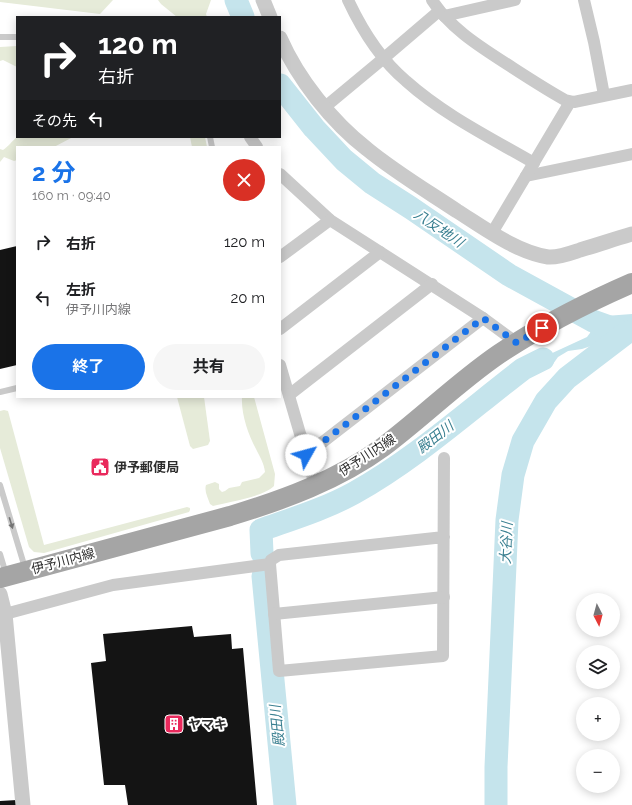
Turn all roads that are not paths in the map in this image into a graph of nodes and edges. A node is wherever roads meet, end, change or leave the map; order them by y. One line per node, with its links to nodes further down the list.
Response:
1 (263, 0): 7 (street)
2 (348, 0): 11 (street)
3 (432, 0): 6 (street)
4 (515, 0): 6 (street)
5 (584, 0): 13 (street)
6 (441, 13): 11 (street); 14 (street)
7 (270, 16)
8 (0, 37): 9 (lane)
9 (16, 37)
10 (281, 40): 15 (street)
11 (384, 58): 15 (street); 17 (street)
12 (632, 90): 13 (street)
13 (604, 95): 14 (street)
14 (570, 102): 17 (street)
15 (325, 107): 21 (street)
16 (632, 154): 18 (street)
17 (534, 163): 18 (street)
18 (526, 176): 21 (street)
19 (282, 180): 20 (street)
20 (330, 220): 23 (street); 24 (street)
21 (492, 233): 22 (street)
22 (632, 234)
23 (380, 252): 26 (street); 28 (street)
24 (281, 256)
25 (632, 283): 29 (main road, 伊予川内線)
26 (432, 284): 27 (street); 33 (street)
27 (483, 318): 29 (street); 34 (street)
28 (281, 328)
29 (517, 343): 37 (main road, 伊予川内線)
30 (281, 369): 33 (street)
31 (16, 388): 32 (lane)
32 (0, 392)
33 (288, 395): 34 (street)
34 (306, 455): 37 (street)
35 (444, 458): 38 (street)
36 (0, 485): 41 (lane, one-way to 41)
37 (315, 485): 41 (main road, 伊予川内線)
38 (444, 537): 40 (street); 43 (street)
39 (0, 554): 42 (lane)
40 (270, 564): 44 (street); 45 (street)
41 (26, 570): 42 (main road, 伊予川内線)
42 (2, 582): 44 (street)
43 (444, 597): 45 (street); 45 (street)
44 (5, 614): 46 (street)
45 (274, 614)
46 (23, 805)

